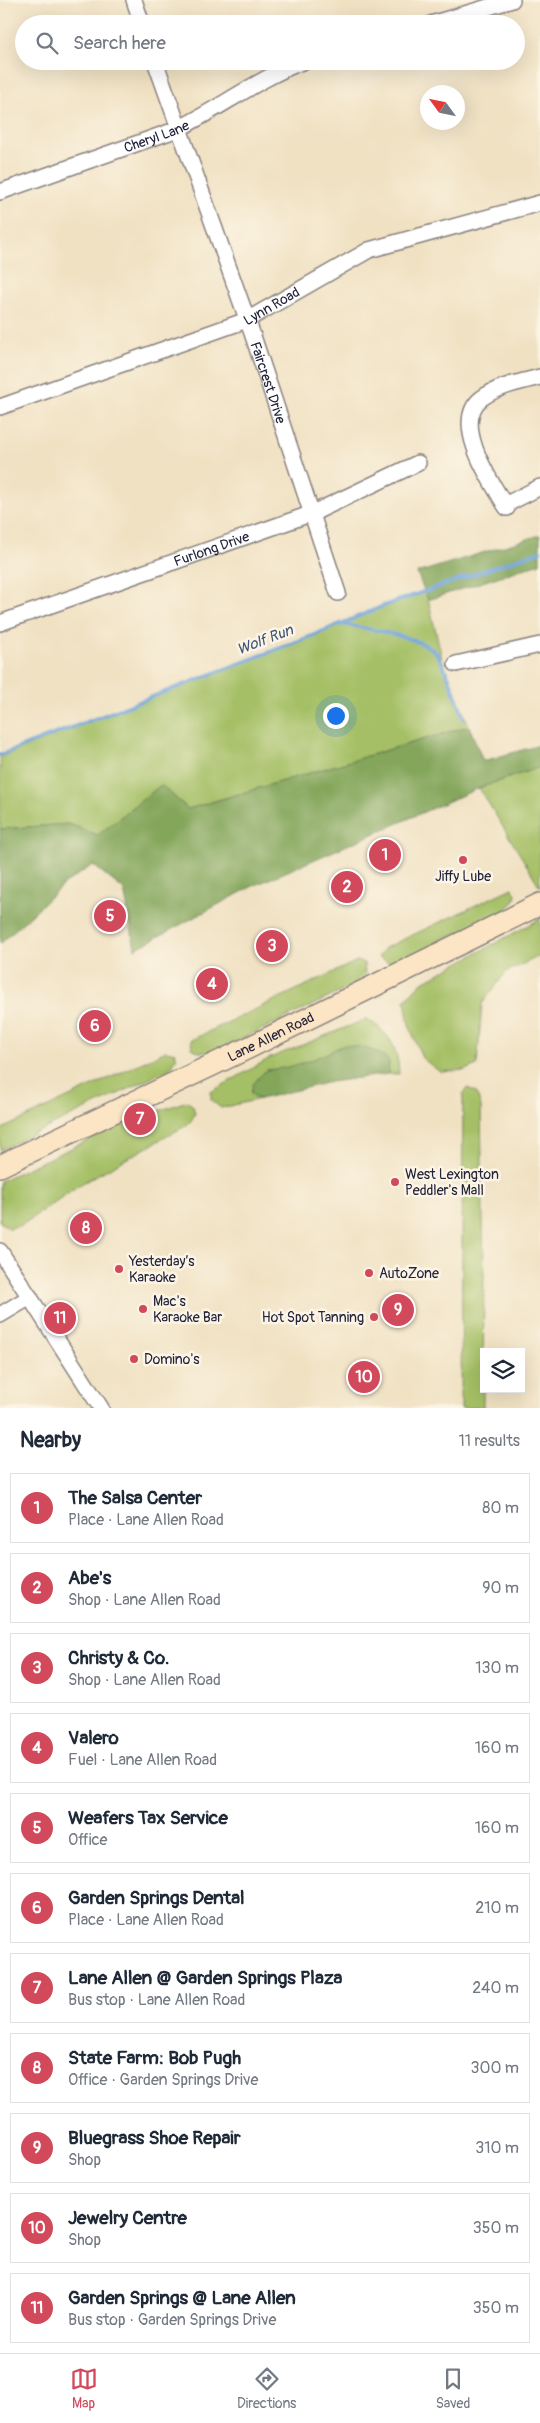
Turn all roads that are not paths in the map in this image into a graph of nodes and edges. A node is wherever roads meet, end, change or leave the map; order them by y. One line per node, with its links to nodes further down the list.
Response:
1 (134, 0): 3 (street)
2 (512, 0): 4 (street)
3 (139, 15)
4 (461, 15)
5 (158, 70): 7 (street, Faircrest Drive)
6 (283, 70): 7 (street, Cheryl Lane)
7 (178, 129): 8 (street, Cheryl Lane); 10 (street, Faircrest Drive)
8 (0, 192)
9 (540, 204): 10 (street, Lynn Road)
10 (247, 320): 12 (street, Lynn Road); 15 (street, Faircrest Drive)
11 (540, 377): 14 (street)
12 (0, 407)
13 (418, 462): 15 (street, Furlong Drive)
14 (540, 487)
15 (313, 512): 16 (street, Faircrest Drive); 17 (street, Furlong Drive)
16 (338, 593)
17 (0, 623)
18 (540, 645): 19 (street)
19 (456, 664)
20 (540, 904): 21 (main road, Lane Allen Road)
21 (0, 1166)
22 (0, 1251): 23 (street)
23 (30, 1297): 24 (street); 25 (street)
24 (0, 1315)
25 (101, 1408)

